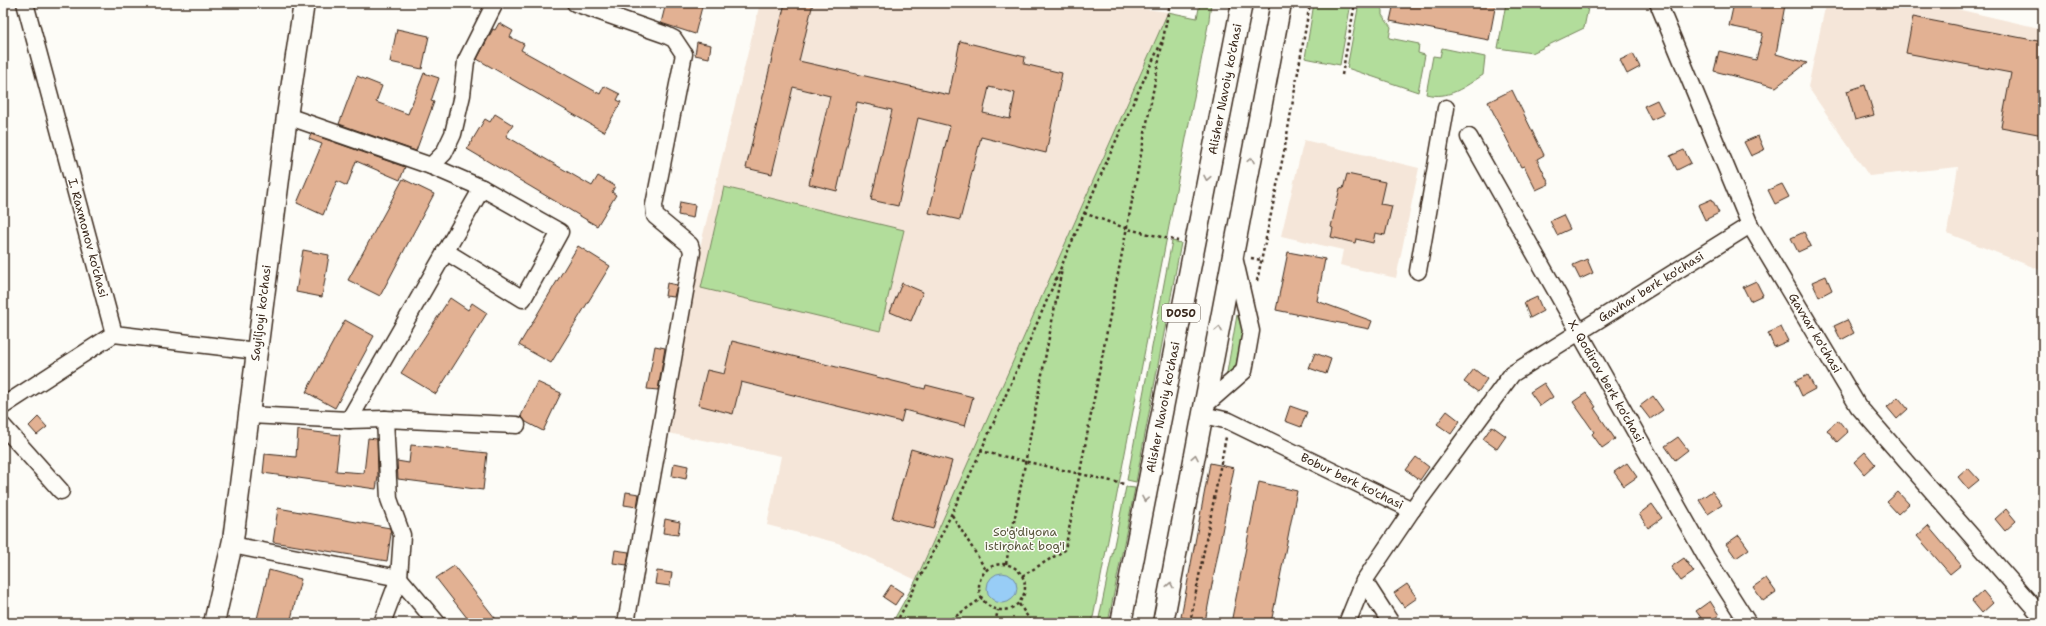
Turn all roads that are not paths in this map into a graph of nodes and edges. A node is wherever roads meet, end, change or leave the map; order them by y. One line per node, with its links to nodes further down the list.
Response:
1 (25, 3): 18 (street, I. Raxmonov ko'chasi)
2 (304, 3): 9 (main road, Sayiljoyi ko'chasi)
3 (495, 3): 11 (street)
4 (575, 3): 36 (street)
5 (1242, 3): 37 (main road, Alisher Navoiy ko'chasi / D050, one-way to 37)
6 (1281, 3): 15 (main road, one-way to 6)
7 (1658, 3): 13 (street, Gavxar ko'chasi)
8 (1446, 108): 16 (street)
9 (287, 116): 11 (street); 19 (main road, Sayiljoyi ko'chasi)
10 (1469, 137): 17 (street, X. Qodirov berk ko'chasi)
11 (430, 166): 12 (street)
12 (482, 188): 14 (street); 14 (street)
13 (1750, 225): 17 (street, Gavhar berk ko'chasi); 32 (street, Gavxar ko'chasi)
14 (445, 251): 24 (street)
15 (1233, 254): 21 (main road, one-way to 15); 21 (street)
16 (1418, 271)
17 (1578, 333): 28 (street, Gavhar berk ko'chasi); 41 (street, X. Qodirov berk ko'chasi)
18 (114, 334): 19 (street); 20 (street)
19 (256, 352): 22 (main road, Sayiljoyi ko'chasi)
20 (3, 406)
21 (1204, 410): 28 (street, Bobur berk ko'chasi); 38 (main road, one-way to 21)
22 (248, 415): 24 (street); 29 (main road, Sayiljoyi ko'chasi)
23 (385, 419): 24 (street); 26 (street); 30 (street)
24 (348, 420)
25 (3, 426): 27 (street)
26 (517, 426)
27 (61, 491)
28 (1412, 510): 31 (street, Bobur berk ko'chasi)
29 (232, 545): 30 (street); 33 (main road, Sayiljoyi ko'chasi)
30 (399, 578): 34 (street); 35 (street)
31 (1364, 581): 39 (street, Bobur berk ko'chasi); 40 (street)
32 (2043, 618)
33 (214, 623)
34 (382, 623)
35 (437, 623)
36 (626, 623)
37 (1121, 623)
38 (1163, 623)
39 (1347, 623)
40 (1390, 623)
41 (1748, 623)

